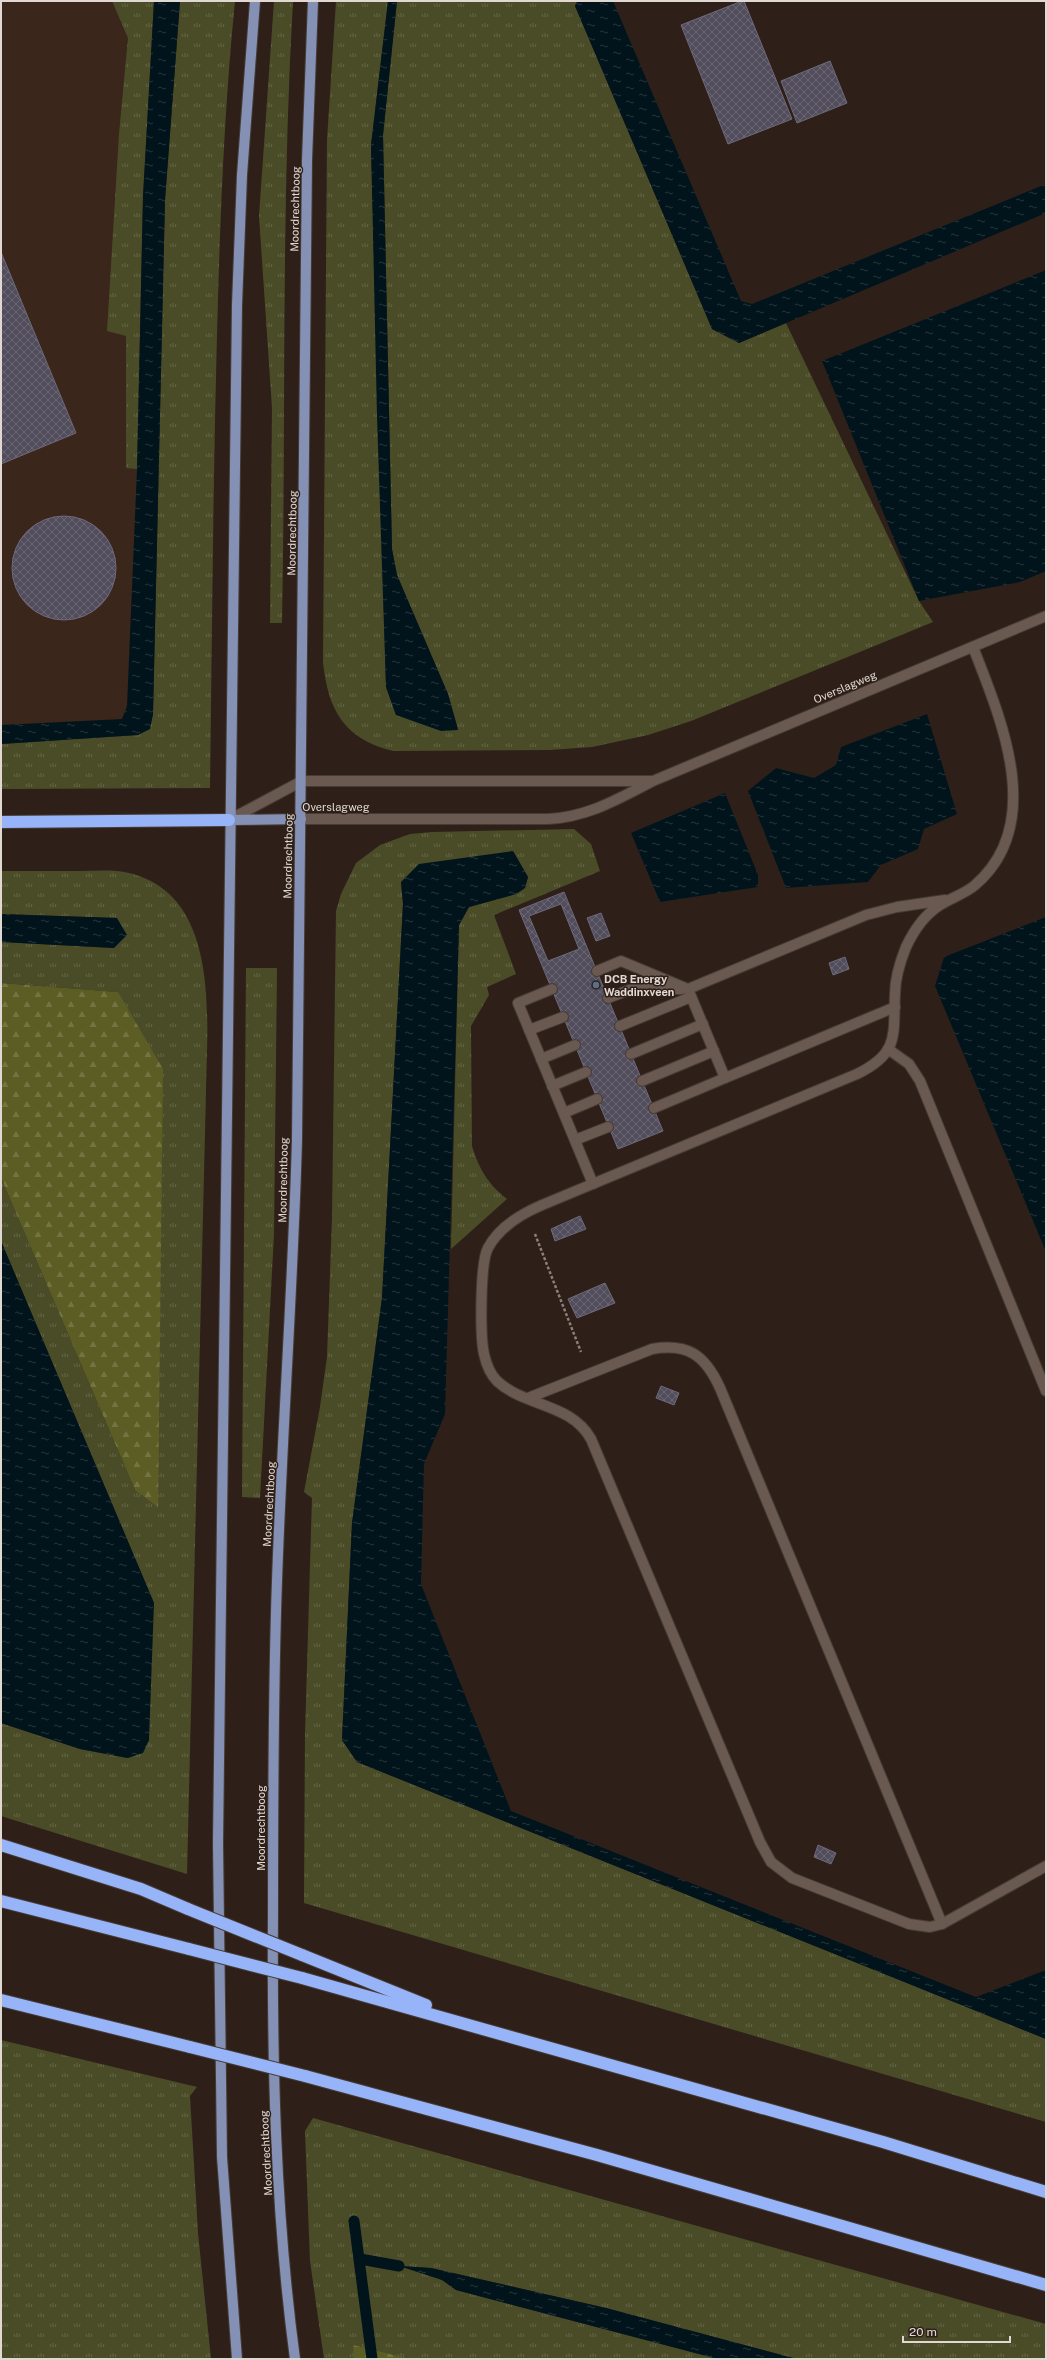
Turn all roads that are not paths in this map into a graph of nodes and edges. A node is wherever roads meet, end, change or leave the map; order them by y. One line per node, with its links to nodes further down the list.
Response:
1 (255, 1): 8 (main road)
2 (313, 1): 5 (main road, Moordrechtboog)
3 (1046, 616): 4 (street, Overslagweg)
4 (972, 647): 6 (street, Overslagweg); 10 (street)
5 (302, 781): 6 (street, Overslagweg); 7 (main road, Moordrechtboog); 8 (street, Overslagweg)
6 (653, 781): 7 (street, Overslagweg)
7 (301, 818): 8 (main road, Overslagweg); 46 (main road, Moordrechtboog)
8 (229, 820): 9 (highway); 45 (main road)
9 (1, 822)
10 (950, 899): 13 (street); 15 (street)
11 (597, 971): 13 (street)
12 (552, 990): 19 (street)
13 (690, 993): 14 (street); 17 (street); 18 (street)
14 (608, 998)
15 (895, 1008): 21 (street); 26 (street)
16 (563, 1017): 19 (street)
17 (703, 1024): 22 (street); 23 (street)
18 (620, 1026)
19 (530, 1030): 24 (street)
20 (575, 1045): 24 (street)
21 (888, 1048): 34 (street); 35 (street)
22 (714, 1051): 26 (street); 27 (street)
23 (631, 1054)
24 (541, 1058): 28 (street)
25 (586, 1072): 28 (street)
26 (725, 1078): 30 (street)
27 (642, 1081)
28 (552, 1086): 31 (street)
29 (597, 1099): 31 (street)
30 (654, 1108)
31 (564, 1113): 33 (street)
32 (608, 1126): 33 (street)
33 (575, 1140): 34 (street)
34 (593, 1184): 36 (street)
35 (1046, 1391)
36 (528, 1398): 40 (street); 40 (street)
37 (1, 1845): 42 (highway, bridge)
38 (1046, 1866): 40 (street)
39 (1, 1902): 42 (highway, bridge)
40 (942, 1924)
41 (1, 2000): 44 (highway, bridge)
42 (477, 2026): 43 (highway)
43 (1046, 2192)
44 (1046, 2284)
45 (237, 2359)
46 (295, 2359)

